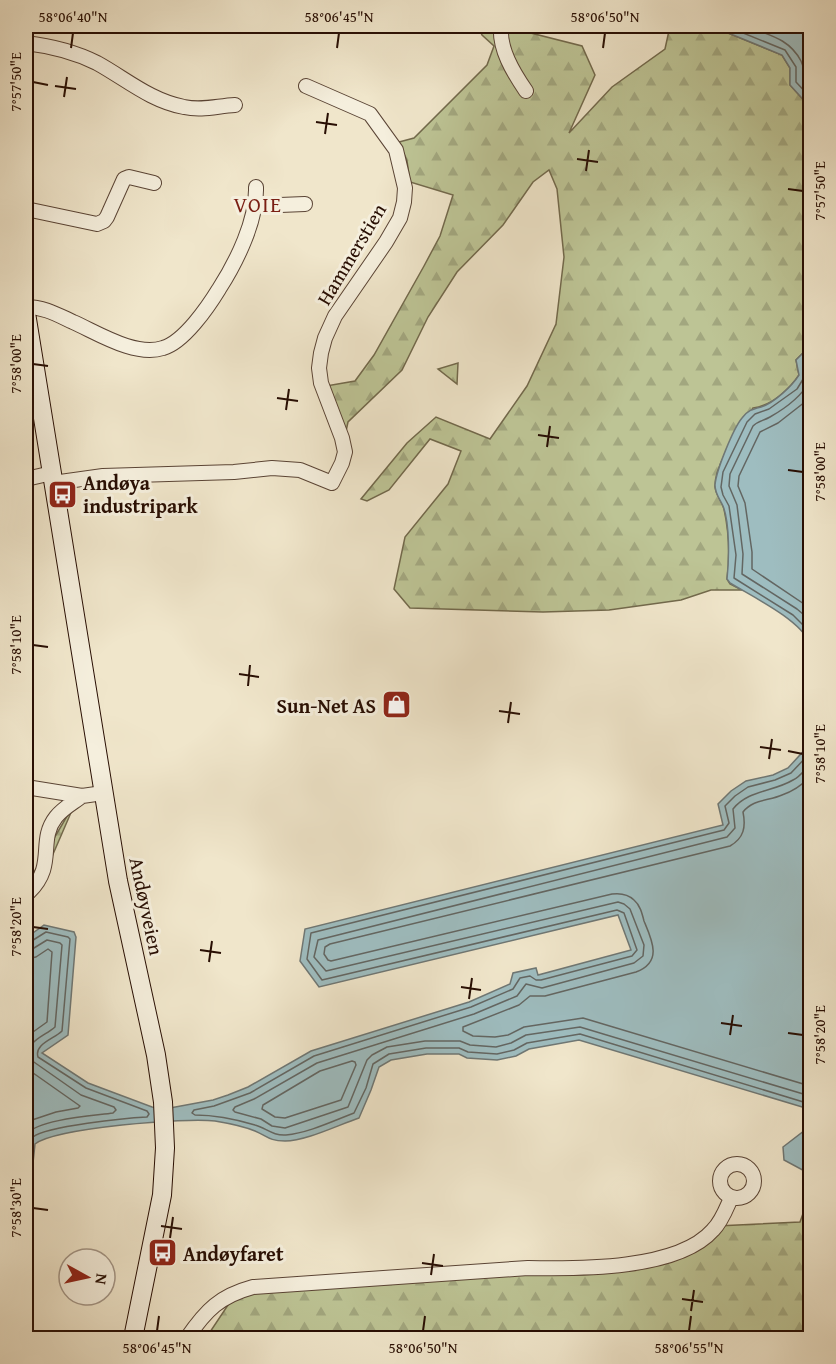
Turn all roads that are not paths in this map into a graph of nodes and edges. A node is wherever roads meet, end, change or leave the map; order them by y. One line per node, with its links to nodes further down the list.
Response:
1 (501, 26): 4 (street)
2 (26, 44): 5 (street)
3 (306, 86): 13 (street, Hammerstien)
4 (526, 91)
5 (235, 105)
6 (154, 183): 10 (street)
7 (256, 187): 9 (street)
8 (305, 204): 9 (street)
9 (255, 206): 11 (street)
10 (26, 209)
11 (26, 307)
12 (26, 313): 13 (street, Andøyveien)
13 (52, 478): 14 (street); 16 (street, Andøyveien)
14 (26, 479)
15 (26, 787): 17 (street)
16 (103, 793): 17 (street); 20 (street, Andøyveien)
17 (82, 796): 18 (street)
18 (26, 892)
19 (731, 1198): 21 (street)
20 (133, 1338)
21 (187, 1338)

